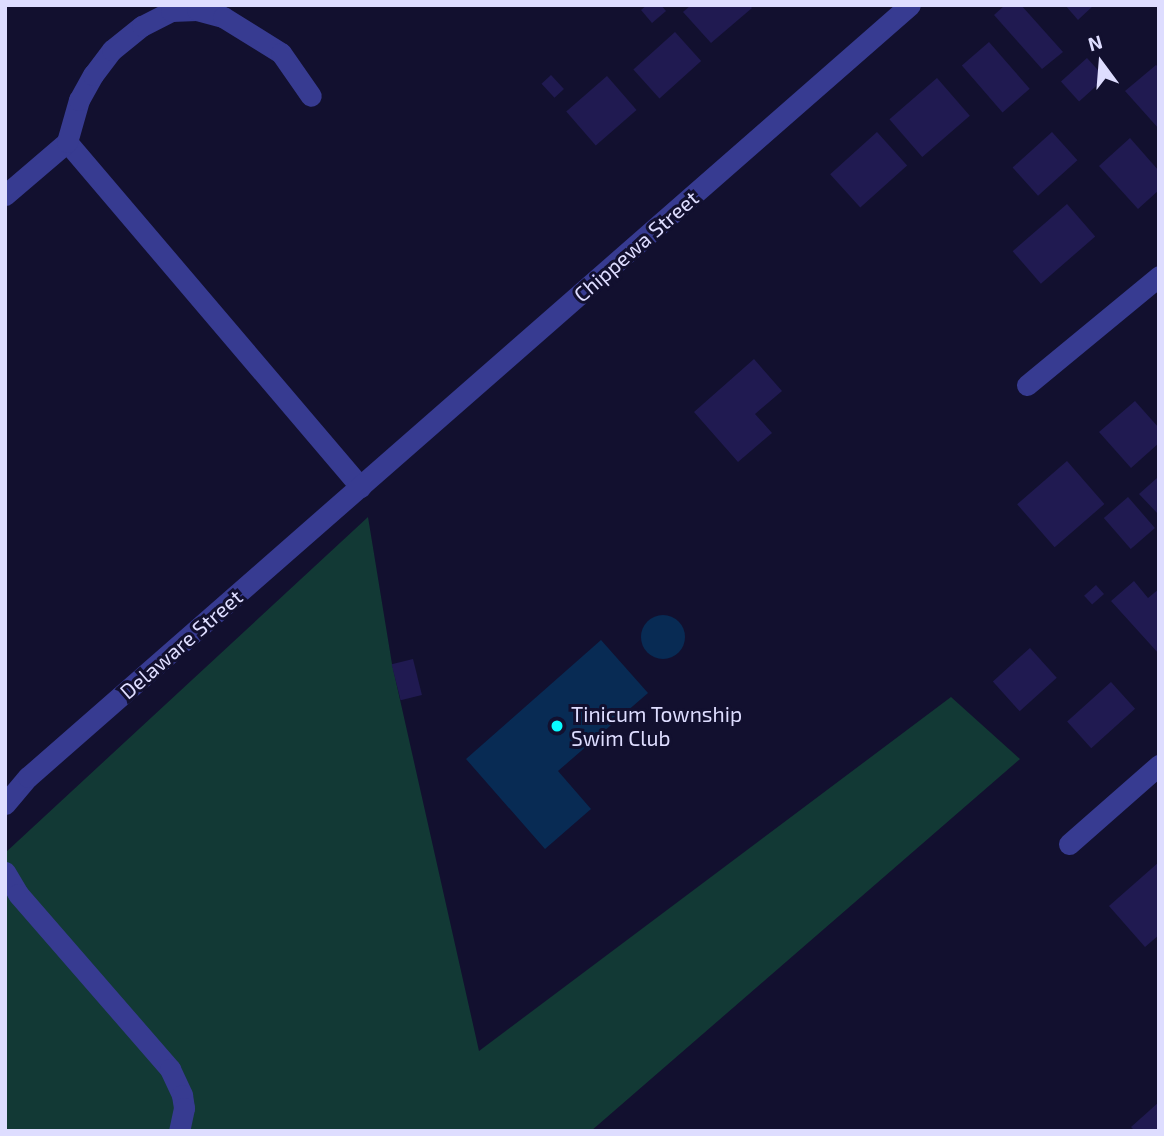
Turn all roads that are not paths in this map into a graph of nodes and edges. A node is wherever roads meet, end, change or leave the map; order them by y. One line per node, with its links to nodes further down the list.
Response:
1 (910, 5): 7 (street, Chippewa Street)
2 (311, 96): 3 (street)
3 (67, 142): 4 (street); 7 (street)
4 (5, 195)
5 (1159, 276): 6 (street)
6 (1027, 385)
7 (361, 487): 9 (street, Delaware Street)
8 (1159, 765): 10 (street)
9 (5, 804)
10 (1069, 844)
11 (5, 872): 12 (street)
12 (179, 1131)

